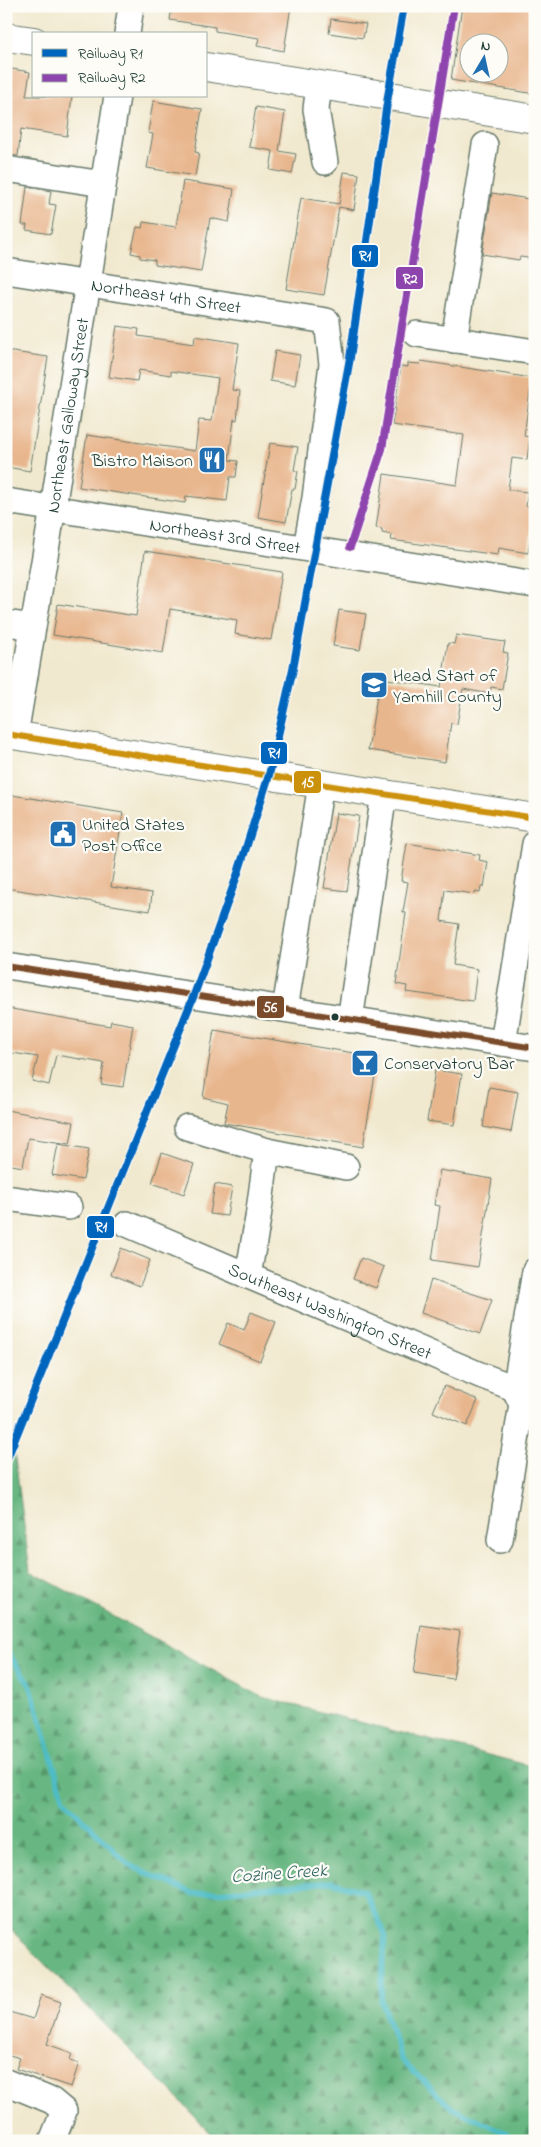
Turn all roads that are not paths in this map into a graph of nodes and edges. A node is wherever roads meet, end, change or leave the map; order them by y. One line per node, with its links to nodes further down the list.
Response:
1 (131, 6): 2 (street)
2 (127, 32)
3 (6, 37): 4 (main road)
4 (32, 41)
5 (208, 68): 6 (main road)
6 (319, 86): 8 (main road); 10 (street)
7 (117, 98): 12 (street, Northeast Galloway Street)
8 (535, 119)
9 (485, 145): 16 (street)
10 (324, 162)
11 (6, 169): 12 (street)
12 (103, 184): 14 (street, Northeast Galloway Street)
13 (6, 271): 14 (street, Northeast 4th Street)
14 (87, 284): 19 (street, Northeast Galloway Street); 20 (street, Northeast 4th Street)
15 (417, 334): 16 (street)
16 (454, 340): 17 (street)
17 (535, 352)
18 (6, 501): 19 (street, Northeast 3rd Street)
19 (53, 508): 20 (street, Northeast 3rd Street); 23 (street, Northeast Galloway Street)
20 (306, 548): 21 (street, Northeast 3rd Street)
21 (535, 585)
22 (6, 623): 23 (street)
23 (33, 627): 24 (street, Northeast Galloway Street)
24 (11, 734): 25 (main road)
25 (321, 784): 26 (main road); 30 (street)
26 (384, 794): 27 (main road); 31 (street)
27 (535, 818)
28 (535, 844): 32 (street)
29 (6, 966): 30 (street)
30 (284, 1009): 31 (street)
31 (350, 1020): 32 (street)
32 (503, 1044): 33 (street)
33 (535, 1048)
34 (187, 1127): 35 (street)
35 (267, 1151): 36 (street); 41 (street)
36 (346, 1167)
37 (6, 1198): 38 (street)
38 (70, 1207)
39 (127, 1224): 41 (street, Southeast Washington Street)
40 (535, 1271): 42 (street)
41 (248, 1276): 42 (street, Southeast Washington Street)
42 (525, 1393): 43 (street)
43 (500, 1540)
44 (6, 2082): 45 (street)
45 (52, 2141)

